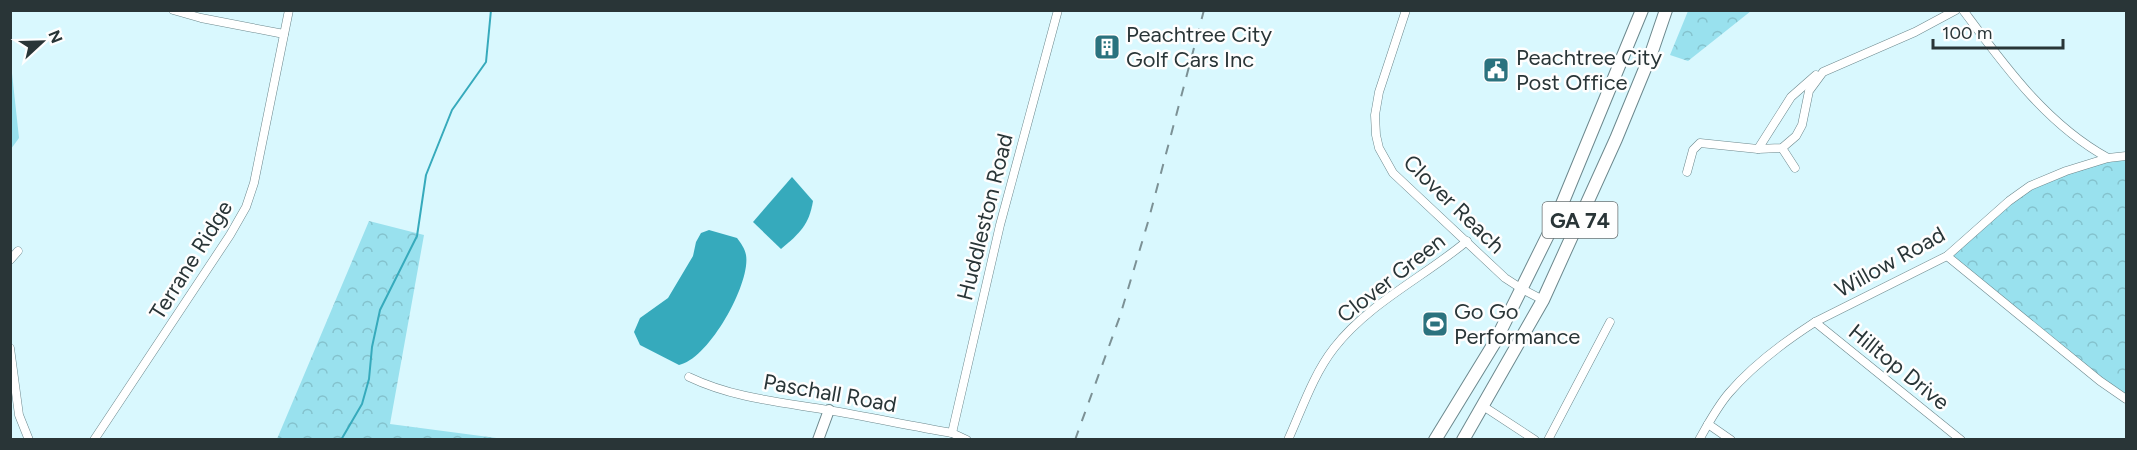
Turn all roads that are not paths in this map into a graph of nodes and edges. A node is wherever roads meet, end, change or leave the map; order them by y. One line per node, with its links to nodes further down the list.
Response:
1 (173, 10): 9 (street)
2 (289, 10): 9 (street, Terrane Ridge)
3 (1058, 10): 31 (street, Huddleston Road)
4 (1406, 10): 17 (street, Clover Reach)
5 (1642, 10): 21 (main road, GA 74)
6 (1666, 10): 22 (main road, GA 74)
7 (1956, 10): 10 (street)
8 (1963, 10): 14 (street)
9 (284, 34): 33 (street, Terrane Ridge)
10 (1822, 72): 11 (street); 12 (street)
11 (1782, 148): 12 (street); 15 (street)
12 (1758, 149): 16 (street)
13 (2127, 156): 14 (street, Willow Road)
14 (2108, 158): 19 (street, Willow Road)
15 (1795, 168)
16 (1687, 172)
17 (1467, 241): 21 (street, Clover Reach); 36 (street, Clover Green)
18 (18, 251): 20 (street)
19 (1947, 256): 24 (street, Willow Road); 27 (street)
20 (10, 260)
21 (1522, 289): 22 (street, Clover Reach); 37 (main road, GA 74)
22 (1543, 300): 28 (main road, GA 74)
23 (1610, 322): 40 (street)
24 (1815, 322): 30 (street, Willow Road); 43 (street, Hilltop Drive)
25 (10, 348): 32 (street)
26 (689, 377): 29 (street, Paschall Road)
27 (2127, 399)
28 (1483, 406): 38 (main road, GA 74); 39 (street)
29 (829, 410): 31 (street, Paschall Road); 34 (street)
30 (1708, 424): 41 (street, Willow Road); 42 (street)
31 (952, 433): 35 (street, Paschall Road)
32 (29, 440)
33 (94, 440)
34 (818, 440)
35 (967, 440)
36 (1288, 440)
37 (1435, 440)
38 (1462, 440)
39 (1535, 440)
40 (1548, 440)
41 (1699, 440)
42 (1731, 440)
43 (1962, 440)

